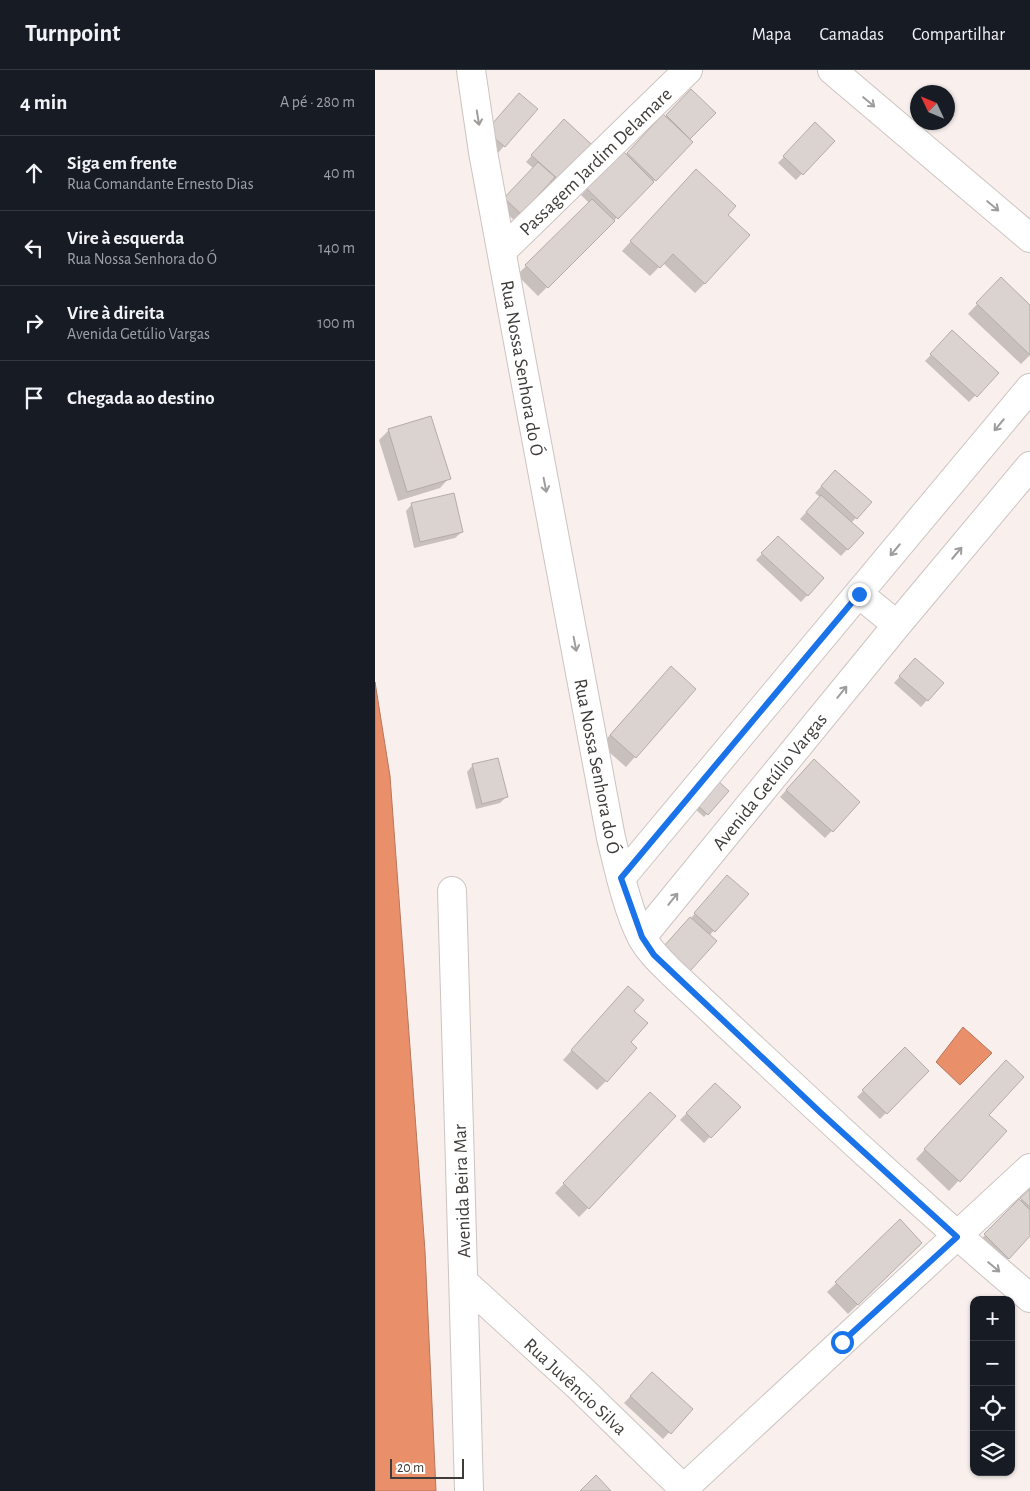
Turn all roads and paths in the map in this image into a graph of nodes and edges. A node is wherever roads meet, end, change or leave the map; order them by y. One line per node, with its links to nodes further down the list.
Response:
1 (471, 70): 5 (street, Rua Nossa Senhora do Ó, one-way to 5)
2 (688, 70): 5 (street, Passagem Jardim Delamare)
3 (831, 70): 4 (street, one-way to 4)
4 (1030, 238)
5 (502, 251): 10 (street, Rua Nossa Senhora do Ó, one-way to 10)
6 (1030, 388): 8 (street, one-way to 8)
7 (1030, 466): 9 (street, Avenida Getúlio Vargas, one-way to 7)
8 (859, 594): 9 (street); 10 (street)
9 (897, 625): 12 (street, Avenida Getúlio Vargas, one-way to 9)
10 (621, 878): 12 (street, Rua Nossa Senhora do Ó)
11 (452, 891): 15 (street, Avenida Beira Mar)
12 (642, 937): 14 (street, Rua Nossa Senhora do Ó)
13 (1030, 1168): 14 (street)
14 (957, 1237): 16 (street, Rua Nossa Senhora do Ó, one-way to 16); 17 (street)
15 (465, 1283): 17 (street, Rua Juvêncio Silva); 18 (street, Avenida Beira Mar)
16 (1030, 1298)
17 (684, 1490)
18 (469, 1491)

